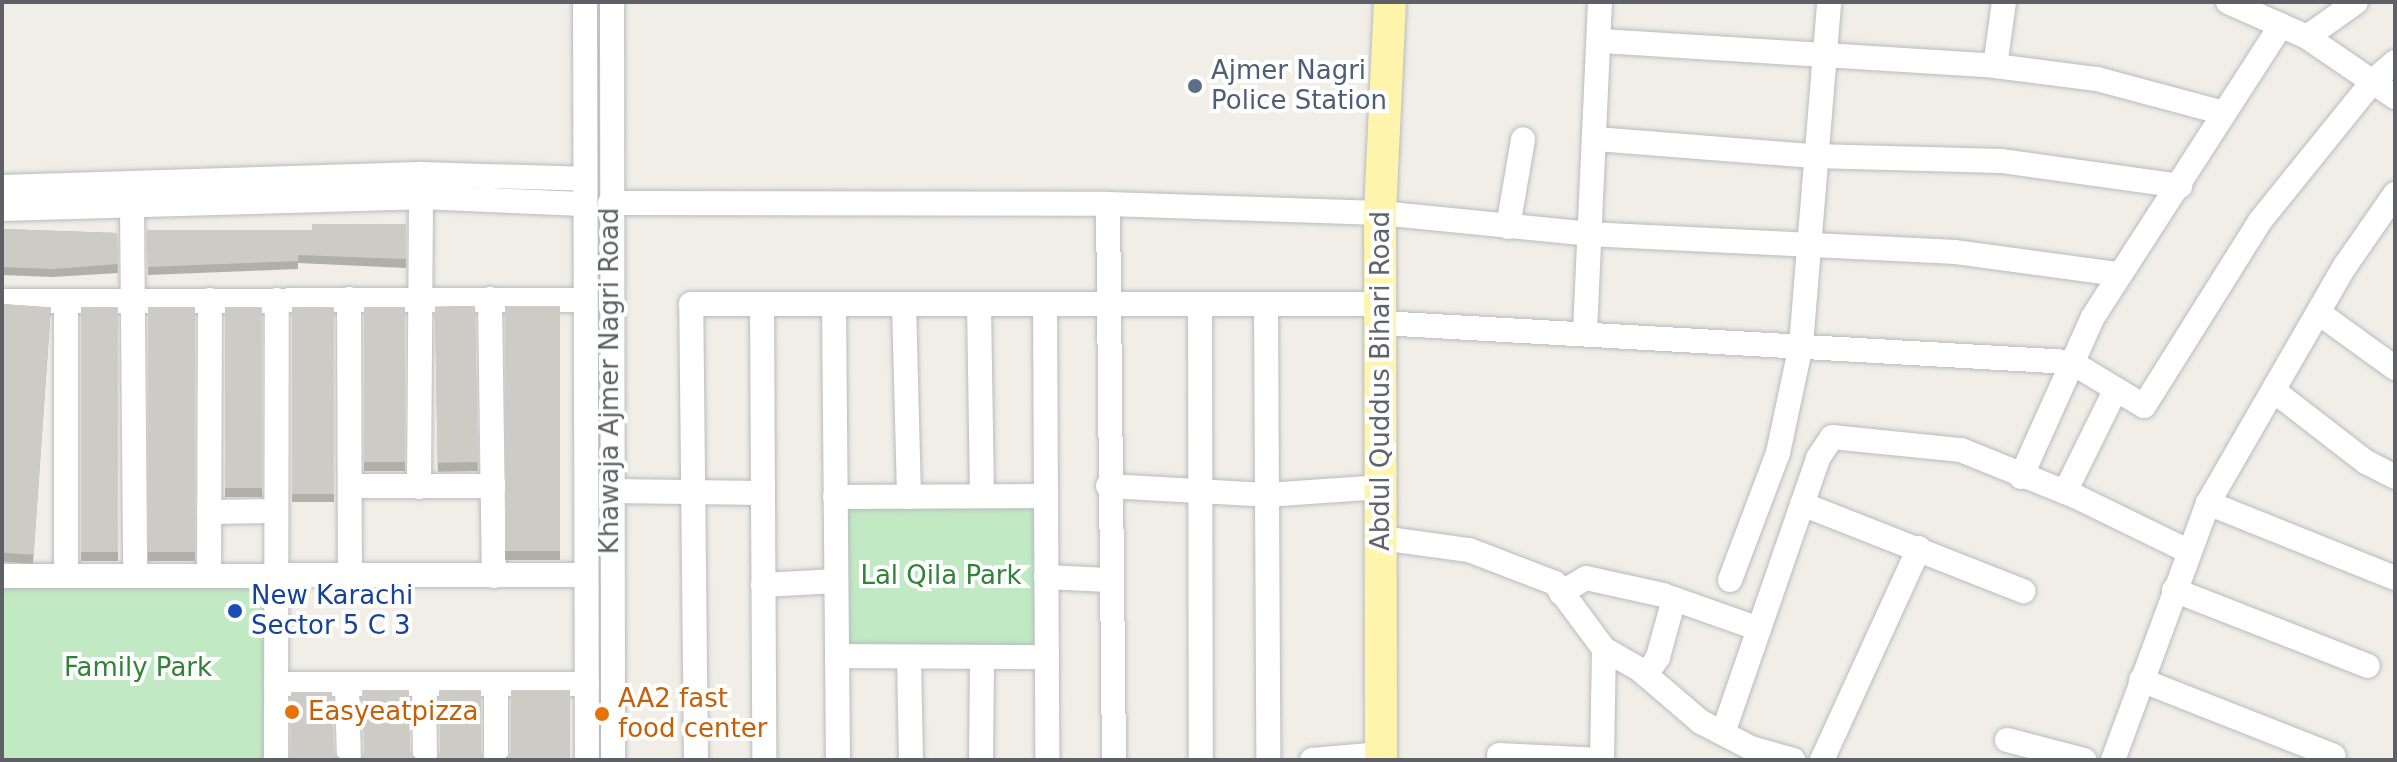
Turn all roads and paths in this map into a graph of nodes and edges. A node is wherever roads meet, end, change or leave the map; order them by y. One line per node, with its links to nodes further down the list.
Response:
1 (585, 2): 21 (street, Khawaja Ajmer Nagri Road)
2 (612, 2): 26 (street, Khawaja Ajmer Nagri Road)
3 (1390, 2): 31 (main road, Abdul Quddus Bihari Road)
4 (1600, 2): 11 (street)
5 (1829, 2): 12 (street)
6 (2004, 2): 14 (street)
7 (2356, 2): 10 (street)
8 (2245, 5): 9 (street)
9 (2281, 25): 10 (street); 17 (street)
10 (2307, 37): 15 (street)
11 (1602, 41): 12 (street); 19 (street)
12 (1826, 55): 14 (street); 20 (street)
13 (2395, 62): 15 (street)
14 (1995, 66): 17 (street)
15 (2373, 81): 16 (street); 59 (street)
16 (2395, 97)
17 (2224, 113): 22 (street)
18 (1523, 139): 32 (street)
19 (1596, 139): 20 (street); 33 (street)
20 (1813, 156): 22 (street); 34 (street)
21 (584, 179): 23 (street); 27 (street, Khawaja Ajmer Nagri Road)
22 (2180, 186): 35 (street)
23 (2, 187)
24 (2395, 194): 54 (street)
25 (421, 197): 27 (street); 29 (street); 37 (street)
26 (610, 203): 28 (street); 69 (street, Khawaja Ajmer Nagri Road)
27 (583, 204): 42 (street, Khawaja Ajmer Nagri Road)
28 (1108, 204): 31 (street); 49 (street)
29 (132, 205): 30 (street); 39 (street)
30 (2, 209)
31 (1380, 213): 32 (street); 53 (main road, Abdul Quddus Bihari Road)
32 (1508, 227): 33 (street)
33 (1589, 234): 34 (street); 55 (street)
34 (1806, 246): 35 (street); 56 (street)
35 (2118, 274): 57 (street)
36 (349, 299): 37 (street); 41 (street); 63 (street)
37 (422, 299): 38 (street); 66 (street)
38 (490, 299): 42 (street); 64 (street)
39 (133, 300): 40 (street); 44 (street); 88 (street)
40 (210, 300): 41 (street); 81 (street)
41 (277, 300): 80 (street)
42 (583, 300): 85 (street, Khawaja Ajmer Nagri Road)
43 (2, 301): 44 (street)
44 (66, 301): 87 (street)
45 (834, 304): 46 (street); 52 (street); 76 (street)
46 (904, 304): 47 (street); 77 (street)
47 (979, 304): 48 (street); 74 (street)
48 (1045, 304): 49 (street); 75 (street)
49 (1108, 304): 50 (street); 65 (street)
50 (1200, 304): 51 (street); 68 (street)
51 (1266, 304): 53 (street); 73 (street)
52 (762, 305): 71 (street); 72 (street)
53 (1381, 313): 55 (street); 67 (main road, Abdul Quddus Bihari Road)
54 (2319, 313): 58 (street); 60 (street)
55 (1585, 332): 56 (street)
56 (1801, 345): 57 (street); 96 (street)
57 (2071, 362): 59 (street); 61 (street)
58 (2395, 368)
59 (2115, 391): 70 (street)
60 (2274, 391): 62 (street); 78 (street)
61 (2021, 477): 70 (street); 79 (street)
62 (2395, 477)
63 (350, 486): 66 (street); 91 (street)
64 (494, 486): 66 (street); 92 (street)
65 (1108, 486): 68 (street); 95 (street)
66 (419, 487)
67 (1381, 487): 73 (street); 82 (main road, Abdul Quddus Bihari Road)
68 (1200, 490): 73 (street); 135 (street)
69 (611, 491): 72 (street); 127 (street, Khawaja Ajmer Nagri Road)
70 (2065, 492): 84 (street)
71 (763, 493): 72 (street); 98 (street)
72 (694, 494): 128 (street)
73 (1267, 495): 136 (street)
74 (982, 496): 75 (street); 77 (street)
75 (1046, 496): 93 (street)
76 (835, 497): 77 (street); 97 (street)
77 (909, 497)
78 (2208, 503): 84 (street); 94 (street)
79 (1802, 504): 83 (street); 103 (street)
80 (274, 511): 81 (street); 90 (street)
81 (209, 512): 89 (street)
82 (1381, 538): 101 (street); 121 (main road, Abdul Quddus Bihari Road)
83 (1919, 548): 100 (street); 140 (street)
84 (2188, 551): 99 (street)
85 (586, 575): 92 (street); 113 (street, Khawaja Ajmer Nagri Road)
86 (2, 576): 87 (street)
87 (66, 576): 88 (street)
88 (135, 576): 89 (street)
89 (209, 576): 90 (street)
90 (273, 576): 91 (street); 112 (street)
91 (350, 576): 92 (street)
92 (494, 576)
93 (1046, 577): 95 (street); 108 (street)
94 (2395, 578)
95 (1108, 580): 134 (street)
96 (1730, 580)
97 (836, 581): 98 (street); 105 (street)
98 (763, 585): 129 (street)
99 (2174, 590): 109 (street); 111 (street)
100 (2023, 591)
101 (1561, 593): 102 (street); 104 (street)
102 (1674, 599): 103 (street); 110 (street)
103 (1759, 629): 117 (street)
104 (1604, 649): 110 (street); 138 (street)
105 (837, 656): 106 (street); 130 (street)
106 (909, 657): 107 (street); 131 (street)
107 (982, 657): 108 (street); 132 (street)
108 (1047, 657): 133 (street)
109 (2368, 666)
110 (1646, 675): 117 (street)
111 (2141, 680): 120 (street); 142 (street)
112 (276, 684): 114 (street); 122 (street)
113 (587, 684): 116 (street); 126 (street, Khawaja Ajmer Nagri Road)
114 (347, 685): 115 (street); 123 (street)
115 (424, 685): 116 (street); 124 (street)
116 (496, 685): 125 (street)
117 (1723, 733): 139 (street)
118 (2007, 740): 141 (street)
119 (1499, 755): 138 (street)
120 (2334, 756)
121 (1381, 757): 137 (street)
122 (276, 760)
123 (349, 760)
124 (425, 760)
125 (496, 760)
126 (587, 760)
127 (613, 760)
128 (696, 760)
129 (764, 760)
130 (838, 760)
131 (911, 760)
132 (981, 760)
133 (1047, 760)
134 (1114, 760)
135 (1201, 760)
136 (1268, 760)
137 (1312, 760)
138 (1602, 760)
139 (1793, 760)
140 (1822, 760)
141 (2084, 760)
142 (2113, 760)

